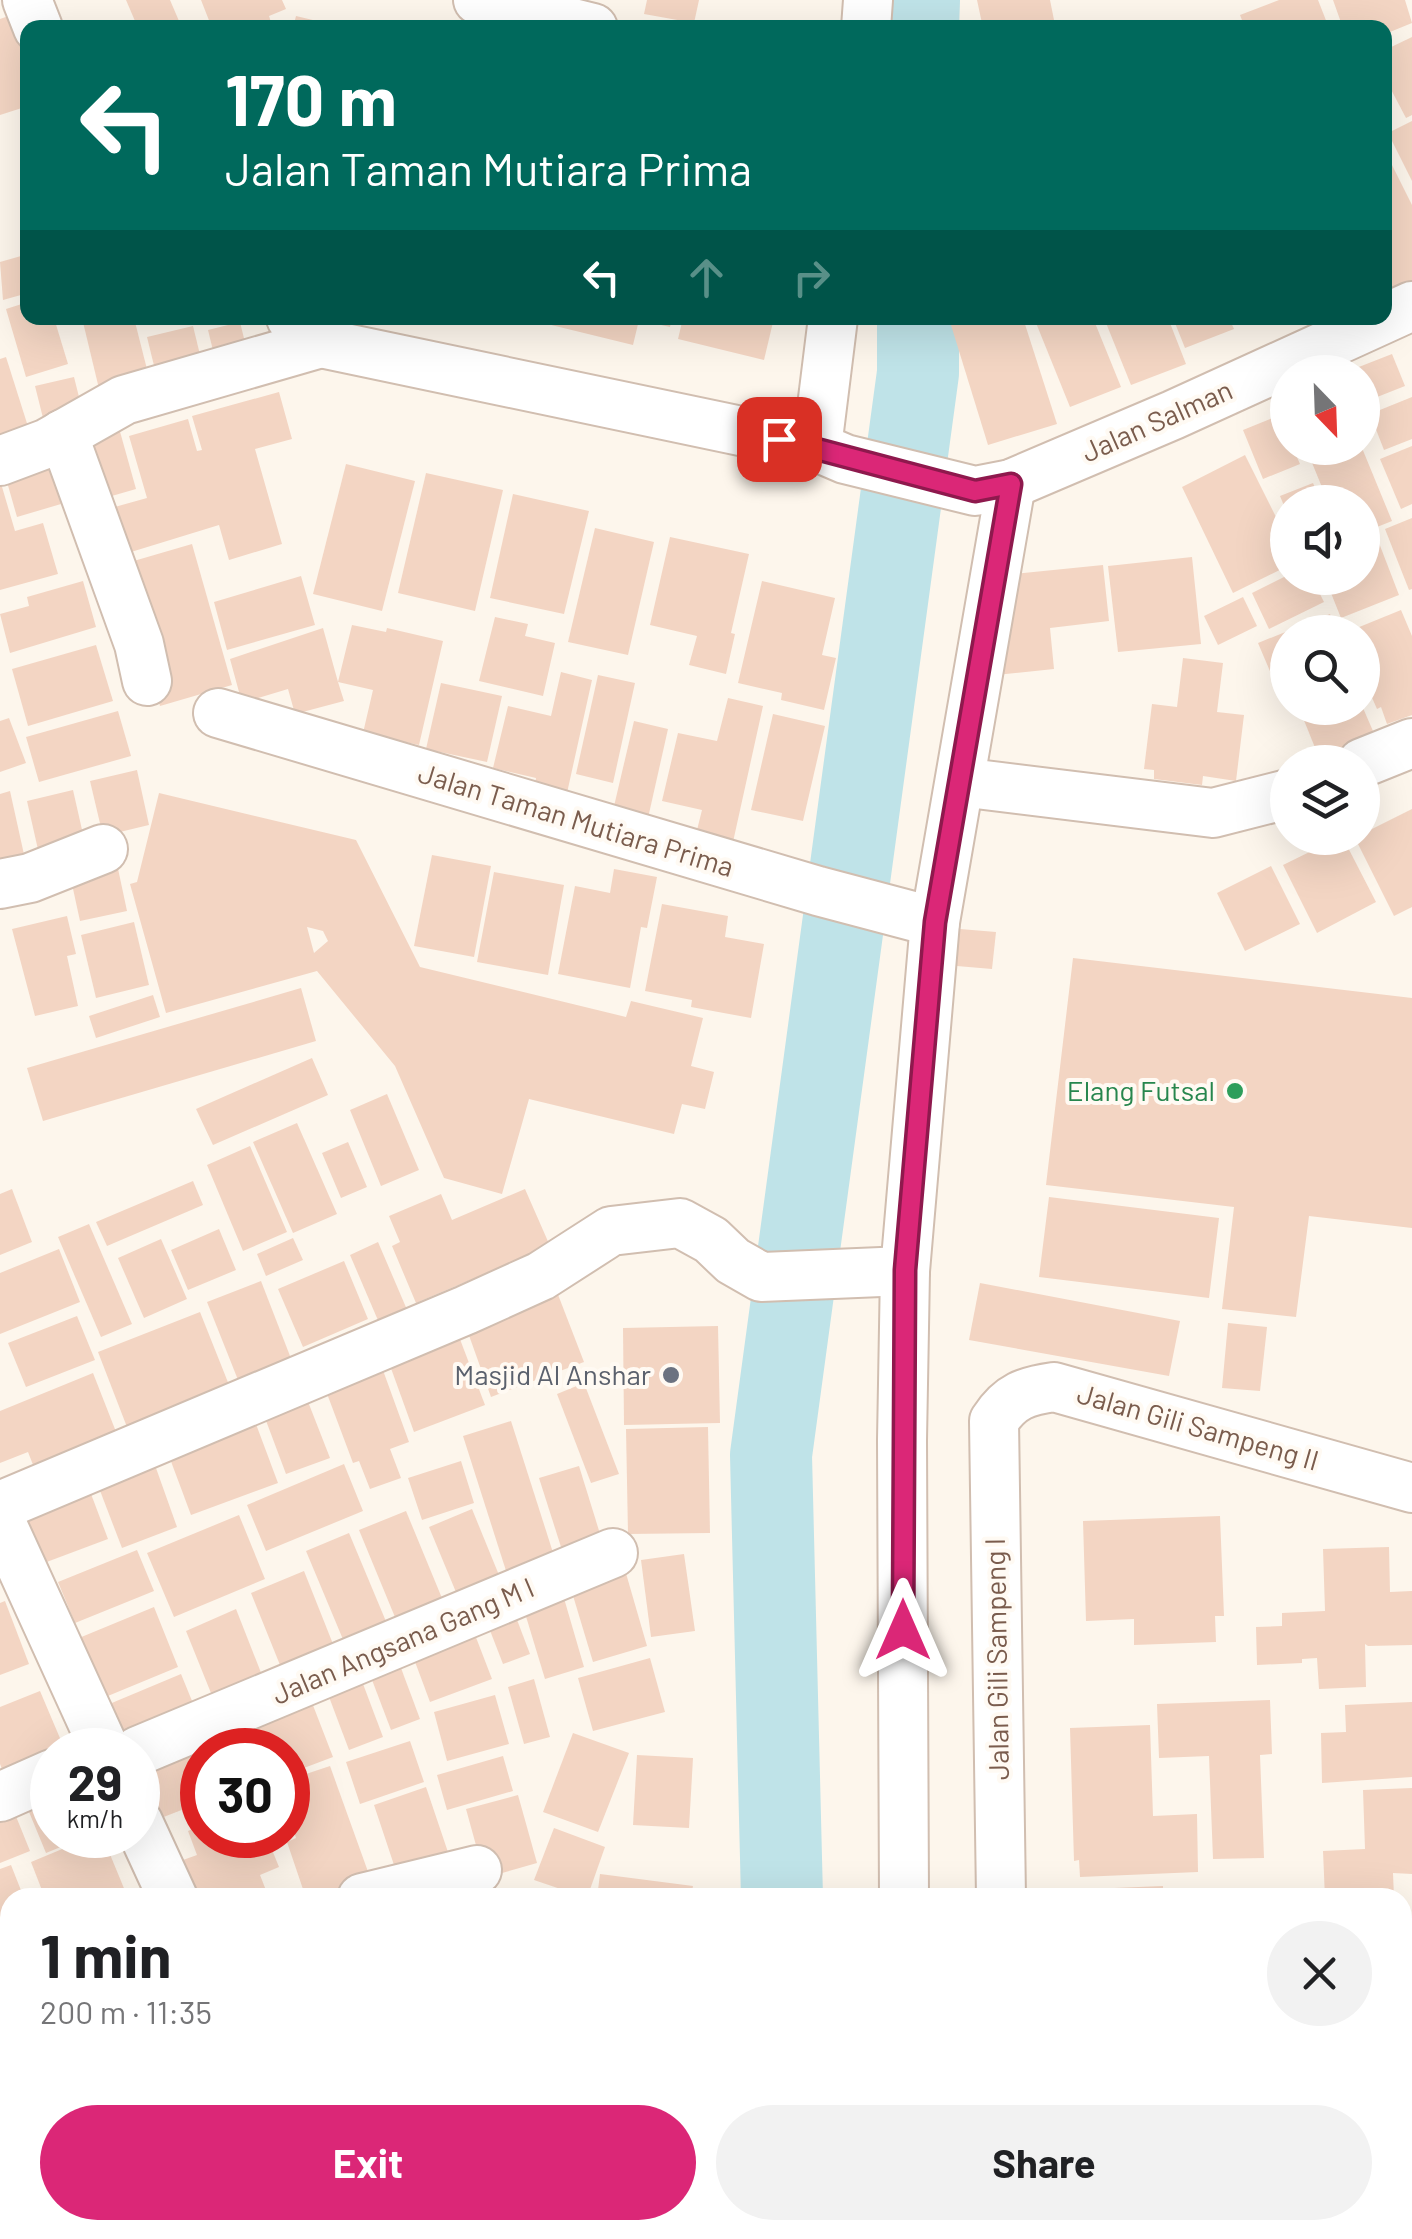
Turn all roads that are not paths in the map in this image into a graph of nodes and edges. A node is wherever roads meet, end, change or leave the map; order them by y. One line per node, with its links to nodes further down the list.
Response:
1 (478, 0): 2 (street)
2 (560, 20)
3 (833, 325): 7 (street)
4 (1370, 325): 9 (street, Jalan Salman)
5 (306, 330): 6 (street); 7 (street)
6 (63, 434): 8 (street); 10 (street)
7 (831, 453): 9 (street)
8 (0, 460)
9 (993, 487): 14 (street)
10 (147, 681)
11 (218, 713): 18 (street, Jalan Taman Mutiara Prima)
12 (1412, 743): 13 (street)
13 (1380, 756)
14 (960, 782): 15 (street); 18 (street)
15 (1270, 799)
16 (103, 849): 17 (street)
17 (0, 884)
18 (914, 917): 19 (street)
19 (905, 1270): 22 (street); 33 (street)
20 (994, 1421): 21 (street, Jalan Gili Sampeng II); 34 (street, Jalan Gili Sampeng I)
21 (1412, 1488)
22 (0, 1506)
23 (0, 1520): 25 (street)
24 (612, 1554): 26 (street, Jalan Angsana Gang M I)
25 (94, 1728)
26 (160, 1742)
27 (30, 1784): 28 (street)
28 (0, 1797)
29 (155, 1858): 31 (street)
30 (477, 1870): 32 (street)
31 (168, 1888)
32 (403, 1888)
33 (904, 1888)
34 (1000, 1888)

